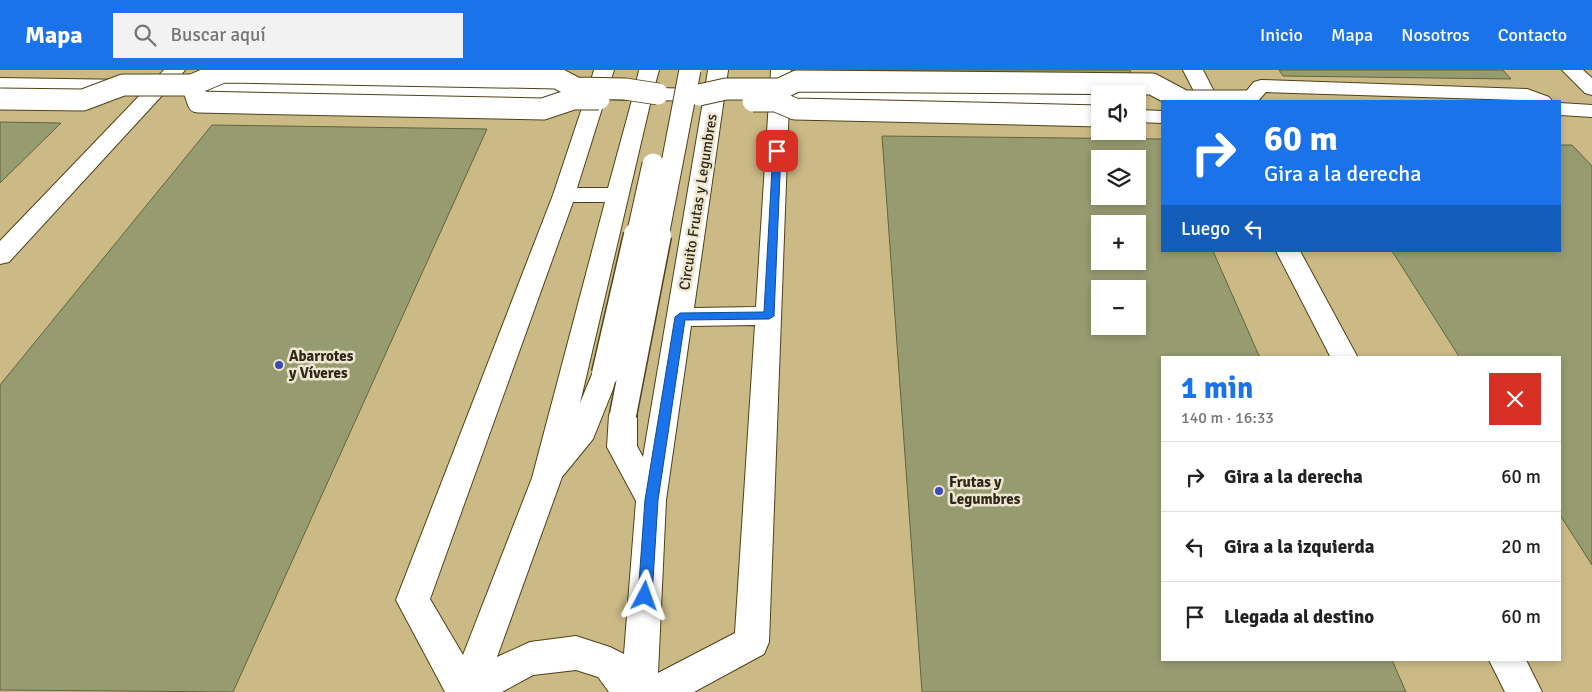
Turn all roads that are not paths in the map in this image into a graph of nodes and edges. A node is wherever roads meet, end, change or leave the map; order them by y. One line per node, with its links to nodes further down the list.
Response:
1 (49, 70): 10 (street)
2 (175, 70): 12 (street)
3 (674, 70): 13 (street)
4 (690, 70): 13 (street, bridge)
5 (1192, 70): 18 (street)
6 (1572, 70): 14 (street)
7 (600, 82): 12 (street); 13 (street); 28 (street)
8 (781, 83): 13 (street); 16 (street); 32 (street)
9 (0, 84): 12 (street)
10 (123, 85): 11 (street, bridge); 15 (street, bridge)
11 (192, 85): 13 (street, bridge); 13 (street, bridge)
12 (160, 87): 31 (street)
13 (679, 88): 17 (street, bridge); 25 (street, bridge); 29 (street); 33 (street, Circuito Frutas y Legumbres); 35 (street, bridge); 36 (street, bridge)
14 (1592, 89)
15 (0, 99)
16 (1091, 100)
17 (1182, 100)
18 (1208, 100)
19 (1249, 100): 20 (street)
20 (1540, 100)
21 (1146, 102): 22 (street)
22 (1161, 102)
23 (1592, 110): 24 (street)
24 (1561, 111)
25 (1091, 116)
26 (1146, 116): 27 (street)
27 (1161, 117)
28 (564, 195): 29 (street); 38 (street)
29 (618, 195): 35 (street)
30 (1289, 252): 34 (street)
31 (0, 256)
32 (769, 316): 33 (street); 41 (street)
33 (680, 317): 36 (street, Circuito Frutas y Legumbres)
34 (1344, 356)
35 (547, 478): 38 (street)
36 (652, 500): 40 (street, Circuito Frutas y Legumbres)
37 (1508, 661): 42 (street)
38 (466, 692): 39 (street)
39 (630, 692)
40 (639, 692)
41 (659, 692)
42 (1524, 692)

